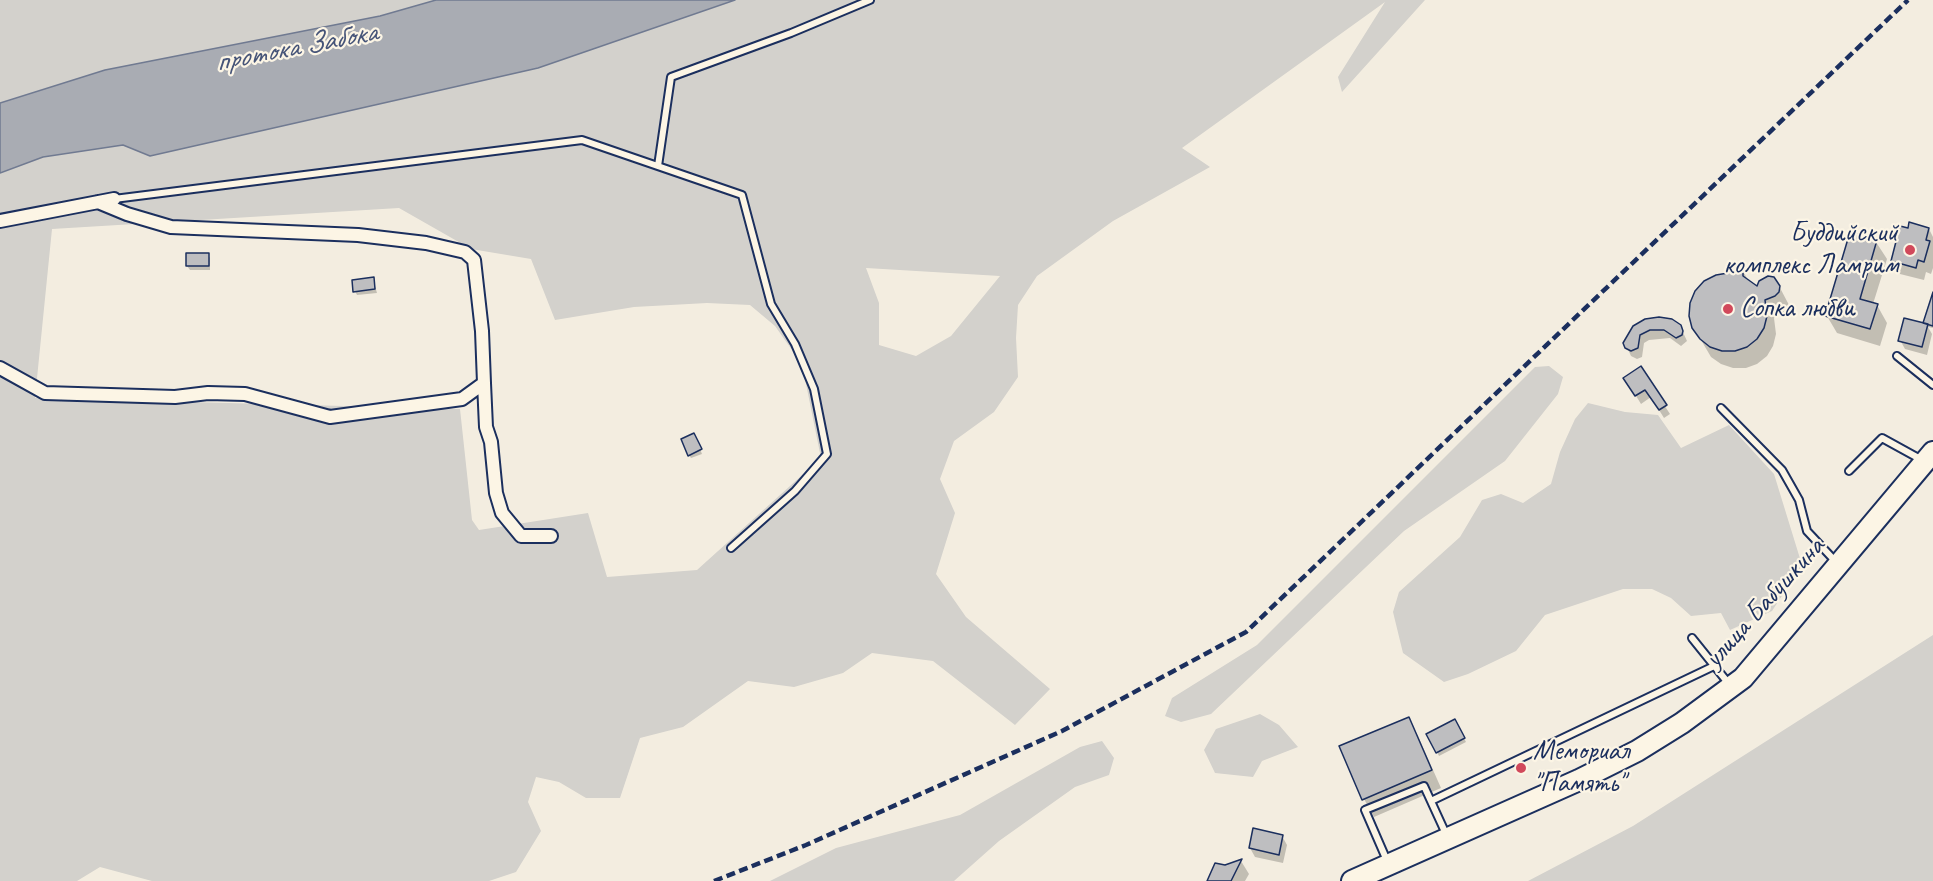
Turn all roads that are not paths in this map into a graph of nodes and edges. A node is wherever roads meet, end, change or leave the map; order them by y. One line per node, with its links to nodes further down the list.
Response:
1 (870, 0): 2 (lane)
2 (658, 166): 3 (lane); 14 (lane)
3 (114, 199): 4 (street)
4 (98, 202): 5 (street); 8 (street)
5 (0, 221)
6 (1897, 356): 9 (lane)
7 (0, 368): 8 (street)
8 (484, 383): 13 (street)
9 (1933, 385)
10 (1721, 408): 15 (lane)
11 (1929, 457): 12 (lane); 15 (main road, улица Бабушкина)
12 (1849, 471)
13 (550, 536)
14 (731, 548)
15 (1838, 565): 18 (main road, улица Бабушкина)
16 (1692, 638): 17 (lane)
17 (1714, 666): 18 (lane); 19 (lane)
18 (1731, 686): 20 (main road, улица Бабушкина)
19 (1431, 801): 20 (lane); 21 (lane)
20 (1447, 838): 21 (main road, улица Бабушкина)
21 (1389, 864): 22 (main road, улица Бабушкина)
22 (1352, 881)

